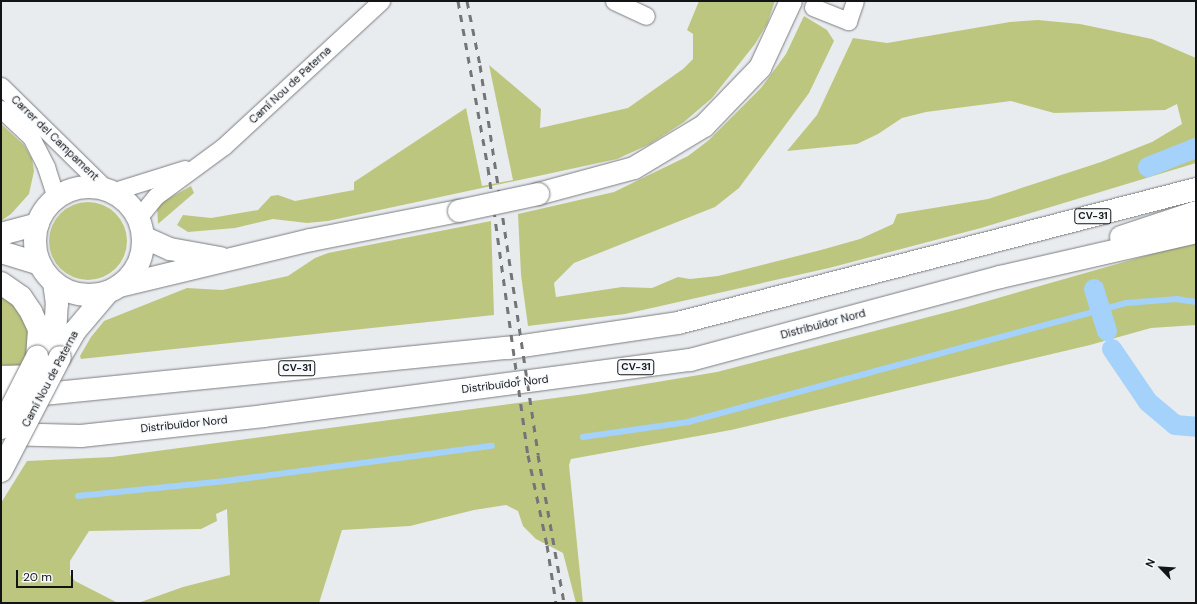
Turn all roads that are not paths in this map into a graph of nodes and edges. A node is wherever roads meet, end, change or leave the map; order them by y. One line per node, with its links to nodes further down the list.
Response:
1 (381, 1): 9 (street, Camí Nou de Paterna)
2 (614, 1): 6 (street)
3 (791, 1): 21 (main road, bridge)
4 (855, 1): 5 (street)
5 (813, 7)
6 (646, 16)
7 (1, 86): 12 (street, Carrer del Campament)
8 (1, 109): 13 (street, Carrer del Campament)
9 (195, 166): 12 (street, Camí Nou de Paterna); 16 (street, Camí Nou de Paterna)
10 (1196, 176): 19 (main road)
11 (1196, 189): 19 (main road, CV-31)
12 (110, 191): 13 (main road); 16 (main road)
13 (56, 198): 15 (main road)
14 (1196, 212): 23 (main road)
15 (38, 224): 18 (main road); 22 (main road)
16 (140, 228): 21 (main road); 26 (main road)
17 (1196, 232): 23 (main road)
18 (1, 234)
19 (990, 243): 29 (main road, CV-31)
20 (1, 252): 22 (main road)
21 (226, 259): 26 (main road)
22 (40, 264): 24 (main road)
23 (1000, 277): 32 (main road, Distribuïdor Nord / CV-31)
24 (54, 282): 26 (main road); 27 (main road, Camí Nou de Paterna)
25 (1, 283): 27 (main road)
26 (113, 289): 27 (main road, Camí Nou de Paterna)
27 (48, 358): 31 (main road, Camí Nou de Paterna, bridge); 32 (main road, Camí Nou de Paterna); 33 (main road, Camí Nou de Paterna, bridge)
28 (1, 377): 29 (main road)
29 (85, 388): 30 (main road, CV-31)
30 (1, 396)
31 (1, 428)
32 (1, 435)
33 (1, 471)

